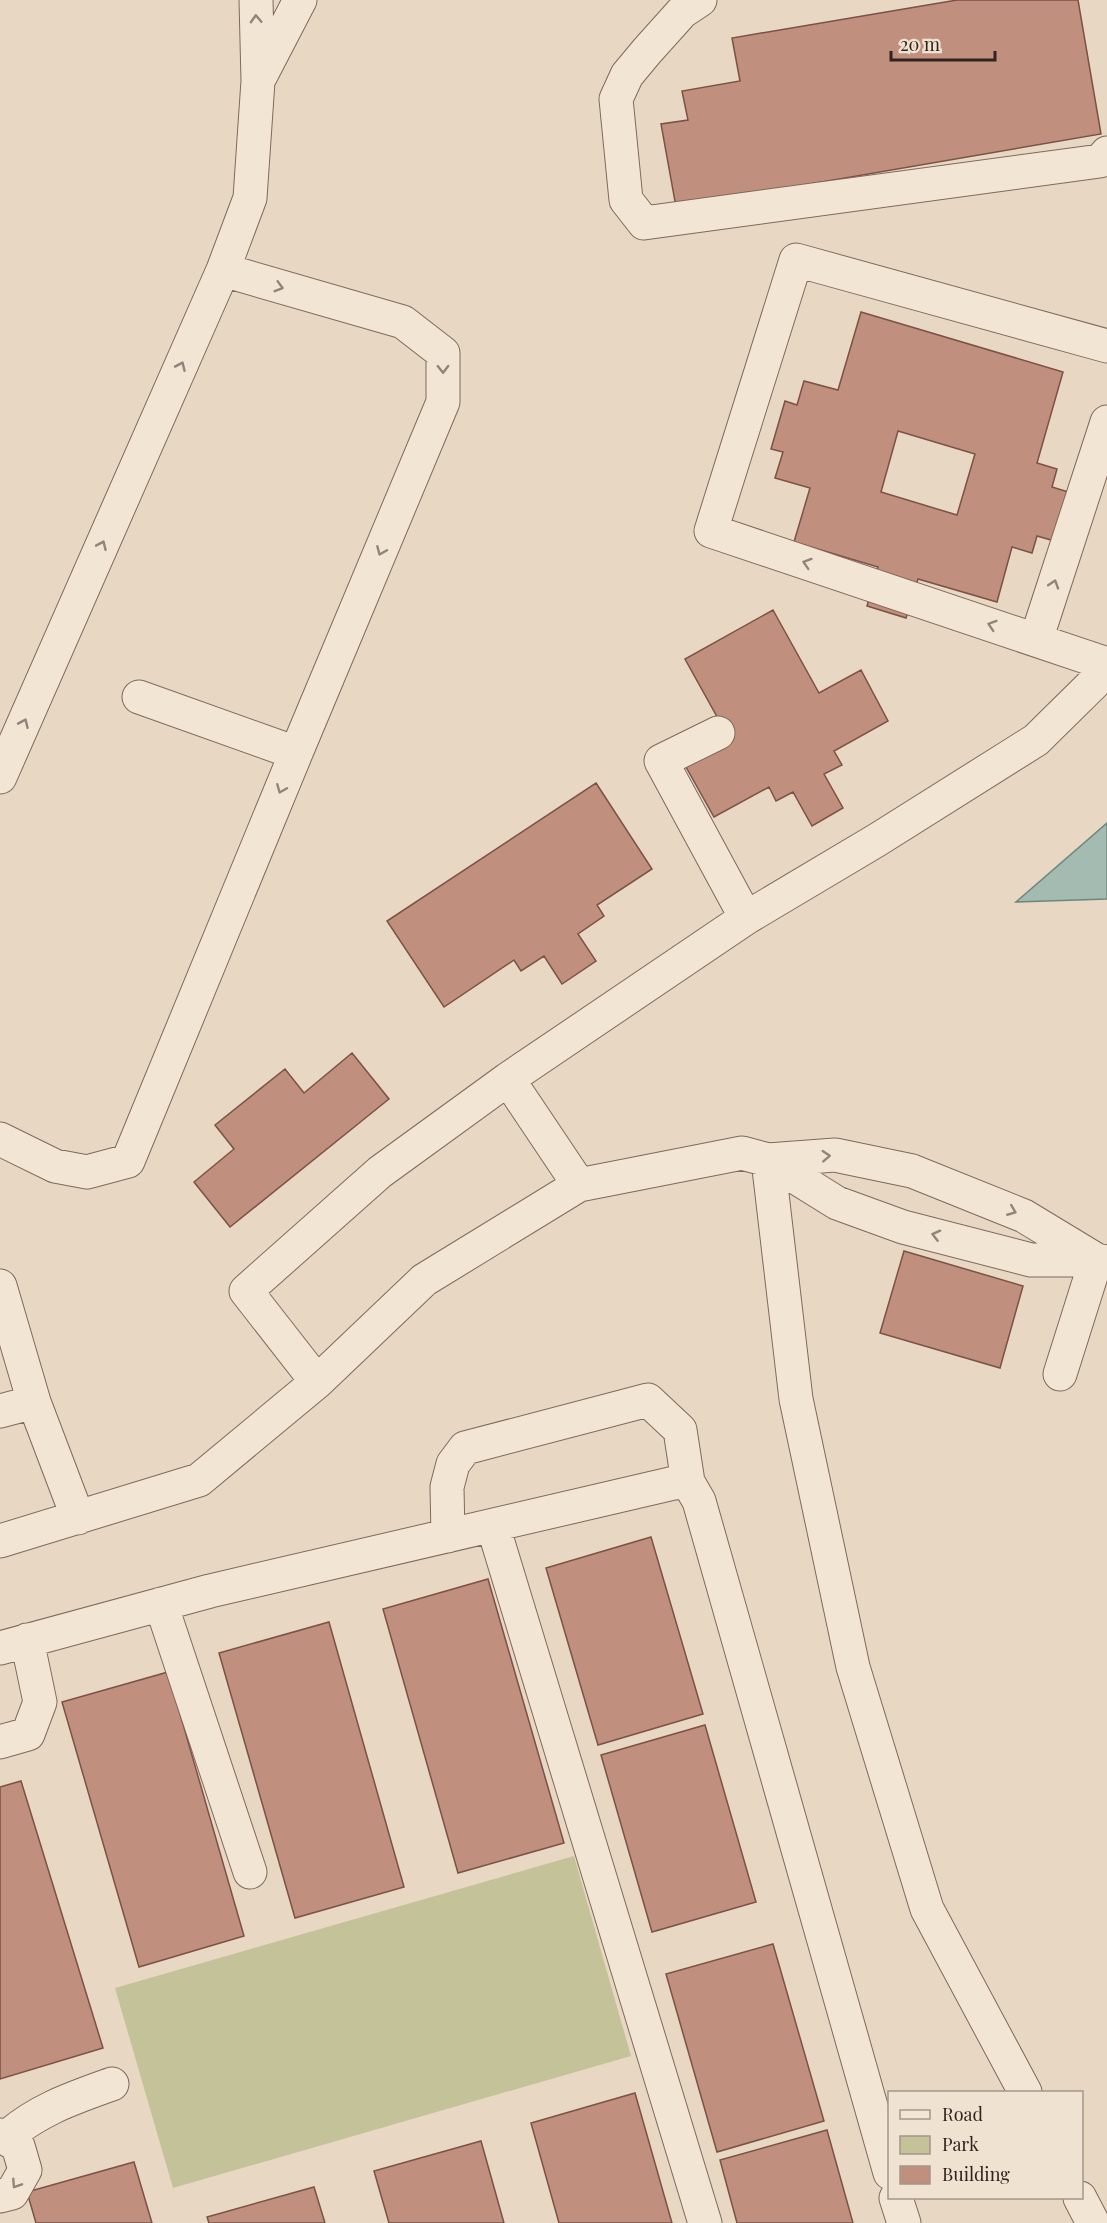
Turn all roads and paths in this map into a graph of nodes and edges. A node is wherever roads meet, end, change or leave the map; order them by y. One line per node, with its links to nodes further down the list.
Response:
1 (256, 0): 4 (street, one-way to 1)
2 (300, 0): 4 (street)
3 (700, 0): 5 (street)
4 (258, 81): 6 (street)
5 (1107, 153)
6 (223, 270): 14 (street, one-way to 14); 15 (street, one-way to 6)
7 (1107, 346): 9 (street, one-way to 7)
8 (1107, 422): 9 (street, one-way to 8)
9 (1036, 640): 10 (street)
10 (1107, 664)
11 (1107, 670): 16 (street)
12 (139, 697): 14 (street)
13 (718, 733): 16 (street)
14 (296, 753): 18 (street, one-way to 18)
15 (0, 777)
16 (746, 918): 17 (street)
17 (508, 1079): 20 (street); 24 (street)
18 (0, 1139)
19 (768, 1160): 20 (street); 21 (street, one-way to 19); 21 (street, one-way to 21); 37 (street)
20 (579, 1185): 24 (street)
21 (1102, 1261): 23 (street)
22 (0, 1286): 25 (street)
23 (1060, 1374)
24 (317, 1382): 28 (street)
25 (34, 1402): 26 (street); 28 (street)
26 (0, 1411)
27 (688, 1482): 29 (street); 30 (street); 39 (street)
28 (78, 1518): 31 (street)
29 (493, 1526): 30 (street); 43 (street)
30 (448, 1536): 32 (street)
31 (0, 1541)
32 (161, 1604): 33 (street); 35 (street)
33 (14, 1644): 34 (street)
34 (0, 1742)
35 (250, 1872)
36 (111, 2084): 38 (street)
37 (1023, 2091)
38 (3, 2136): 40 (street, one-way to 40)
39 (888, 2166)
40 (0, 2196)
41 (896, 2199): 44 (street)
42 (1081, 2199): 45 (street)
43 (705, 2223)
44 (904, 2223)
45 (1094, 2223)

